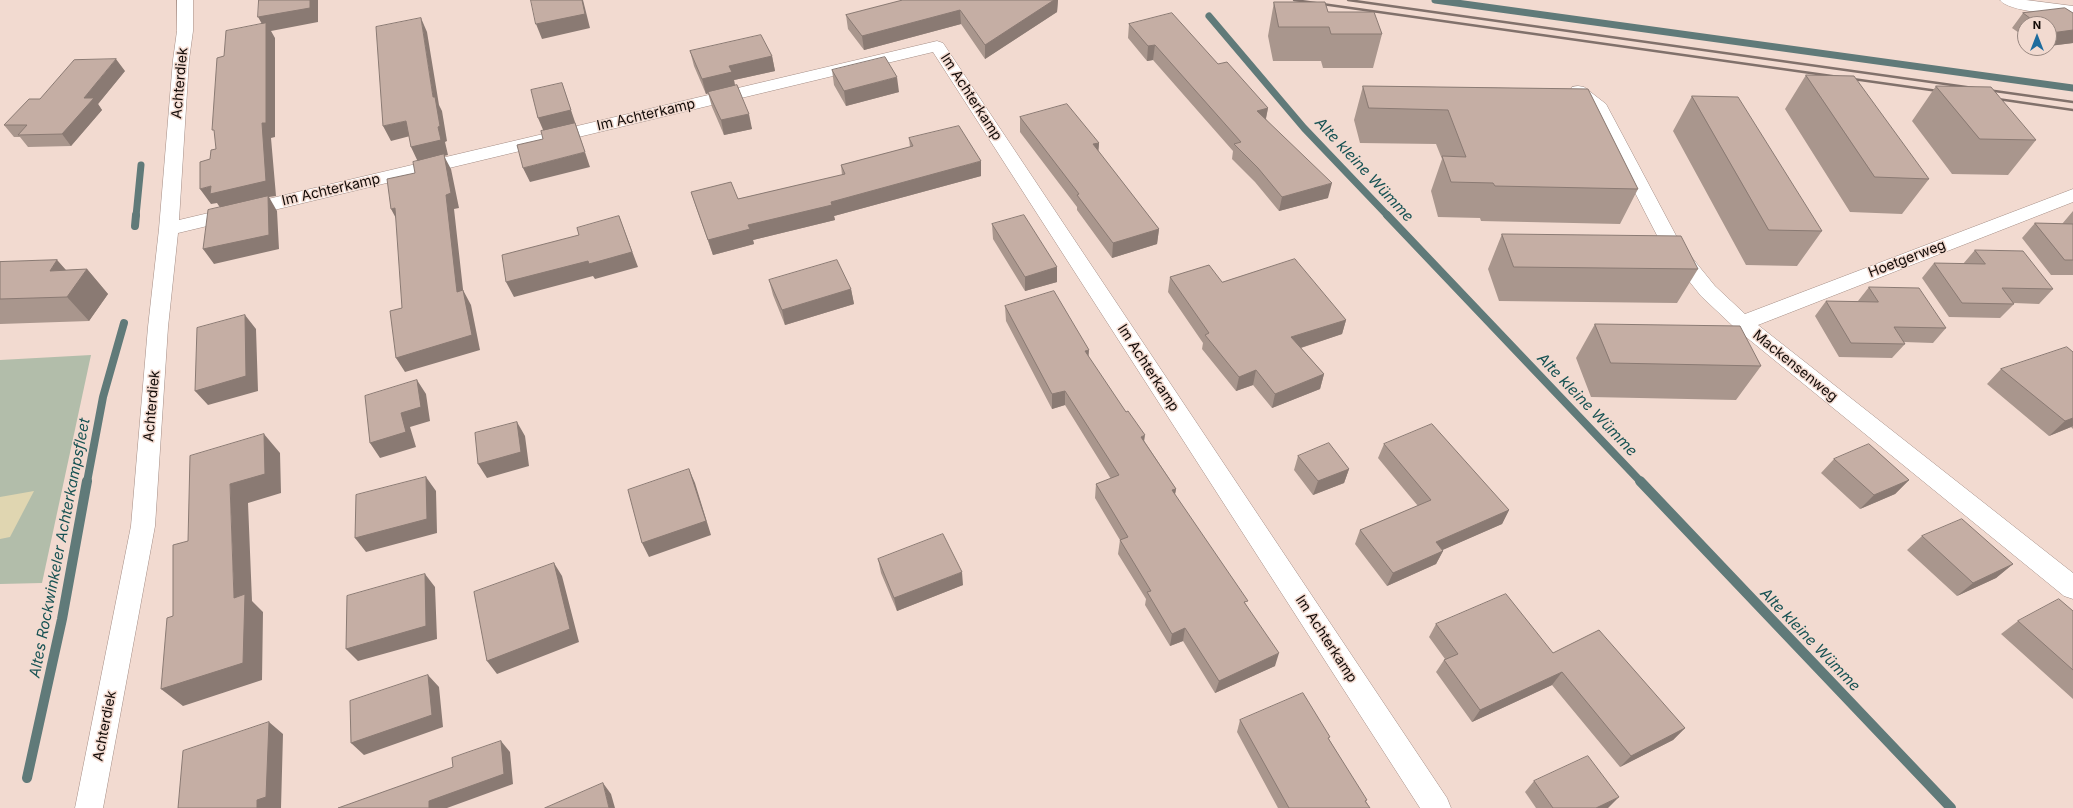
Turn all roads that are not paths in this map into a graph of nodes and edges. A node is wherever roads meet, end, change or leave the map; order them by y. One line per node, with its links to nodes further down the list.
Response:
1 (185, 0): 6 (street, Achterdiek)
2 (2008, 0): 3 (street)
3 (2073, 11)
4 (1578, 91): 7 (street, Mackensenweg)
5 (2073, 195): 7 (street, Hoetgerweg)
6 (170, 229): 9 (street, Achterdiek); 10 (street, Im Achterkamp)
7 (1742, 323): 8 (street, Mackensenweg)
8 (2073, 588)
9 (89, 808)
10 (1437, 808)

